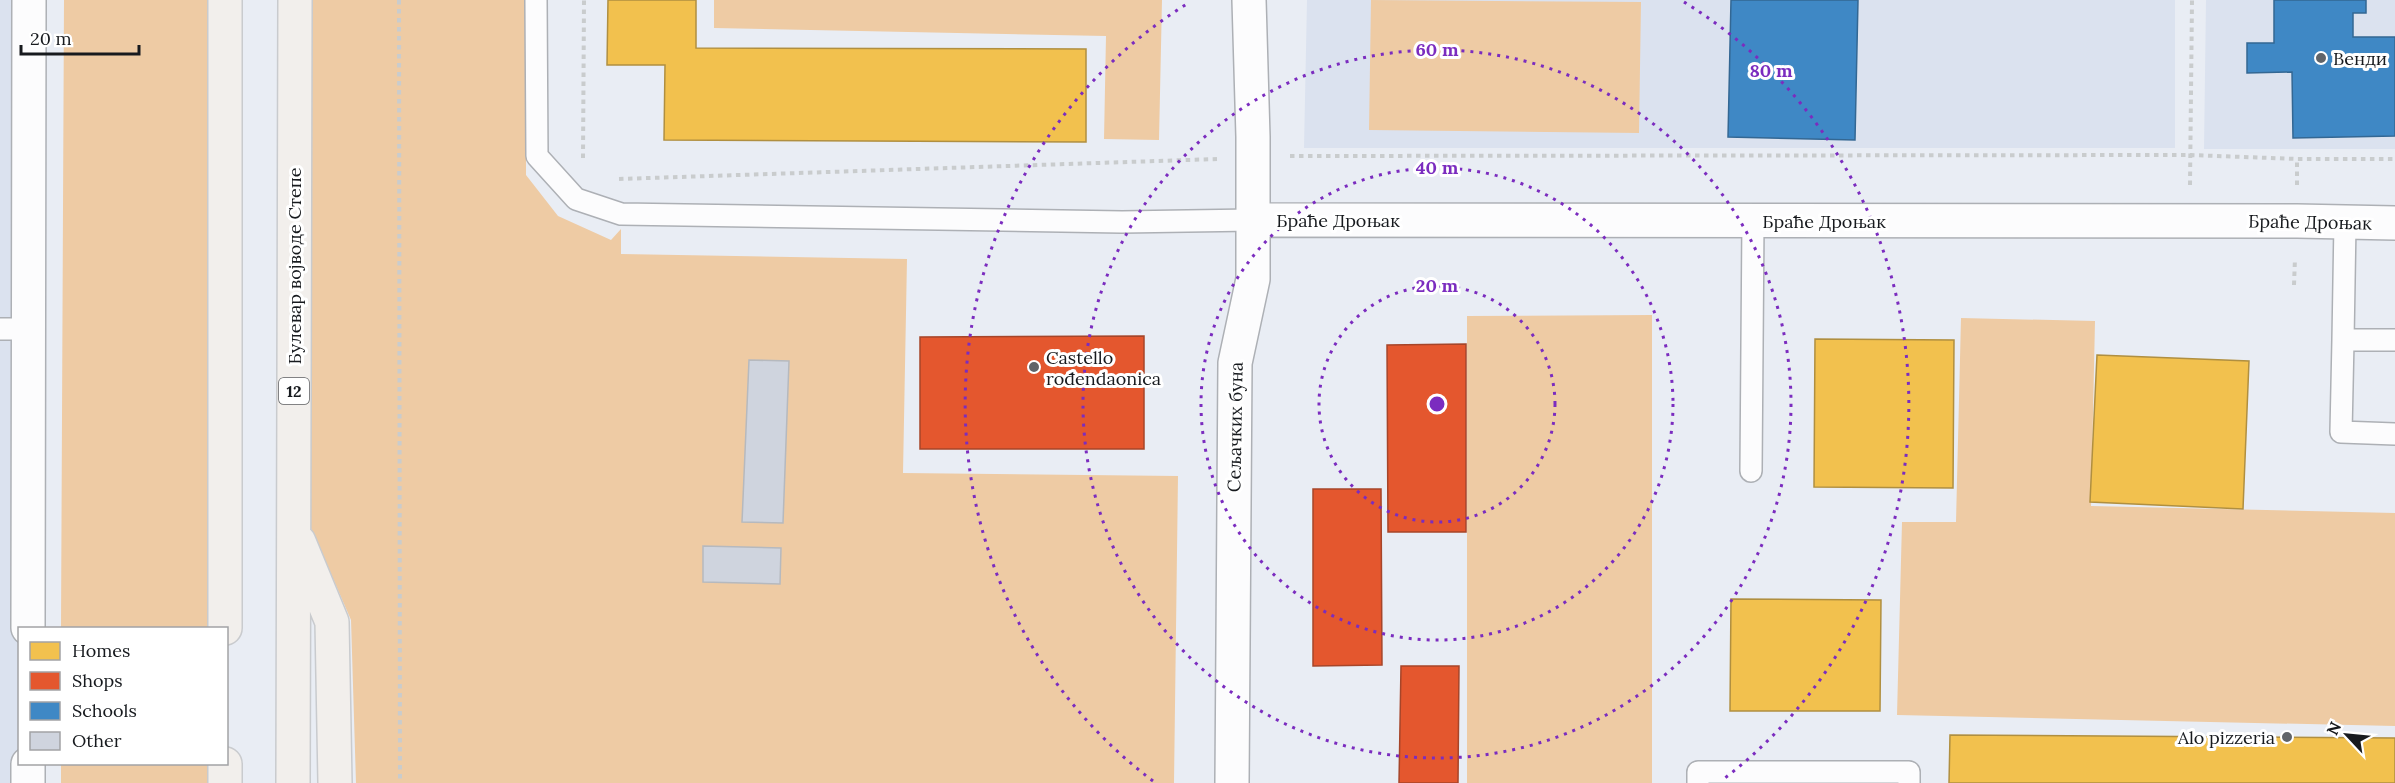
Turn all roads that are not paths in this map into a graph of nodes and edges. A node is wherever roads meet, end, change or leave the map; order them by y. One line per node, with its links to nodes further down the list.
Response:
1 (29, 0): 10 (street)
2 (225, 0): 17 (main road)
3 (295, 0): 15 (main road, Булевар војводе Степе / 12)
4 (537, 0): 6 (lane)
5 (1249, 0): 6 (street, Сељачких буна)
6 (1252, 220): 7 (street, Браће Дроњак); 24 (street, Сељачких буна)
7 (1753, 221): 8 (street, Браће Дроњак); 14 (lane)
8 (2345, 223): 9 (street, Браће Дроњак); 11 (lane)
9 (2395, 223)
10 (14, 329): 16 (street)
11 (2343, 340): 12 (lane); 13 (lane)
12 (2395, 340)
13 (2395, 434)
14 (1751, 471)
15 (293, 528): 22 (main road, Булевар војводе Степе / 12); 23 (main road)
16 (28, 627)
17 (225, 627)
18 (28, 765): 20 (street)
19 (225, 765): 21 (main road)
20 (28, 783)
21 (225, 783)
22 (293, 783)
23 (336, 783)
24 (1232, 783)
25 (1698, 783): 26 (lane)
26 (1909, 783)

